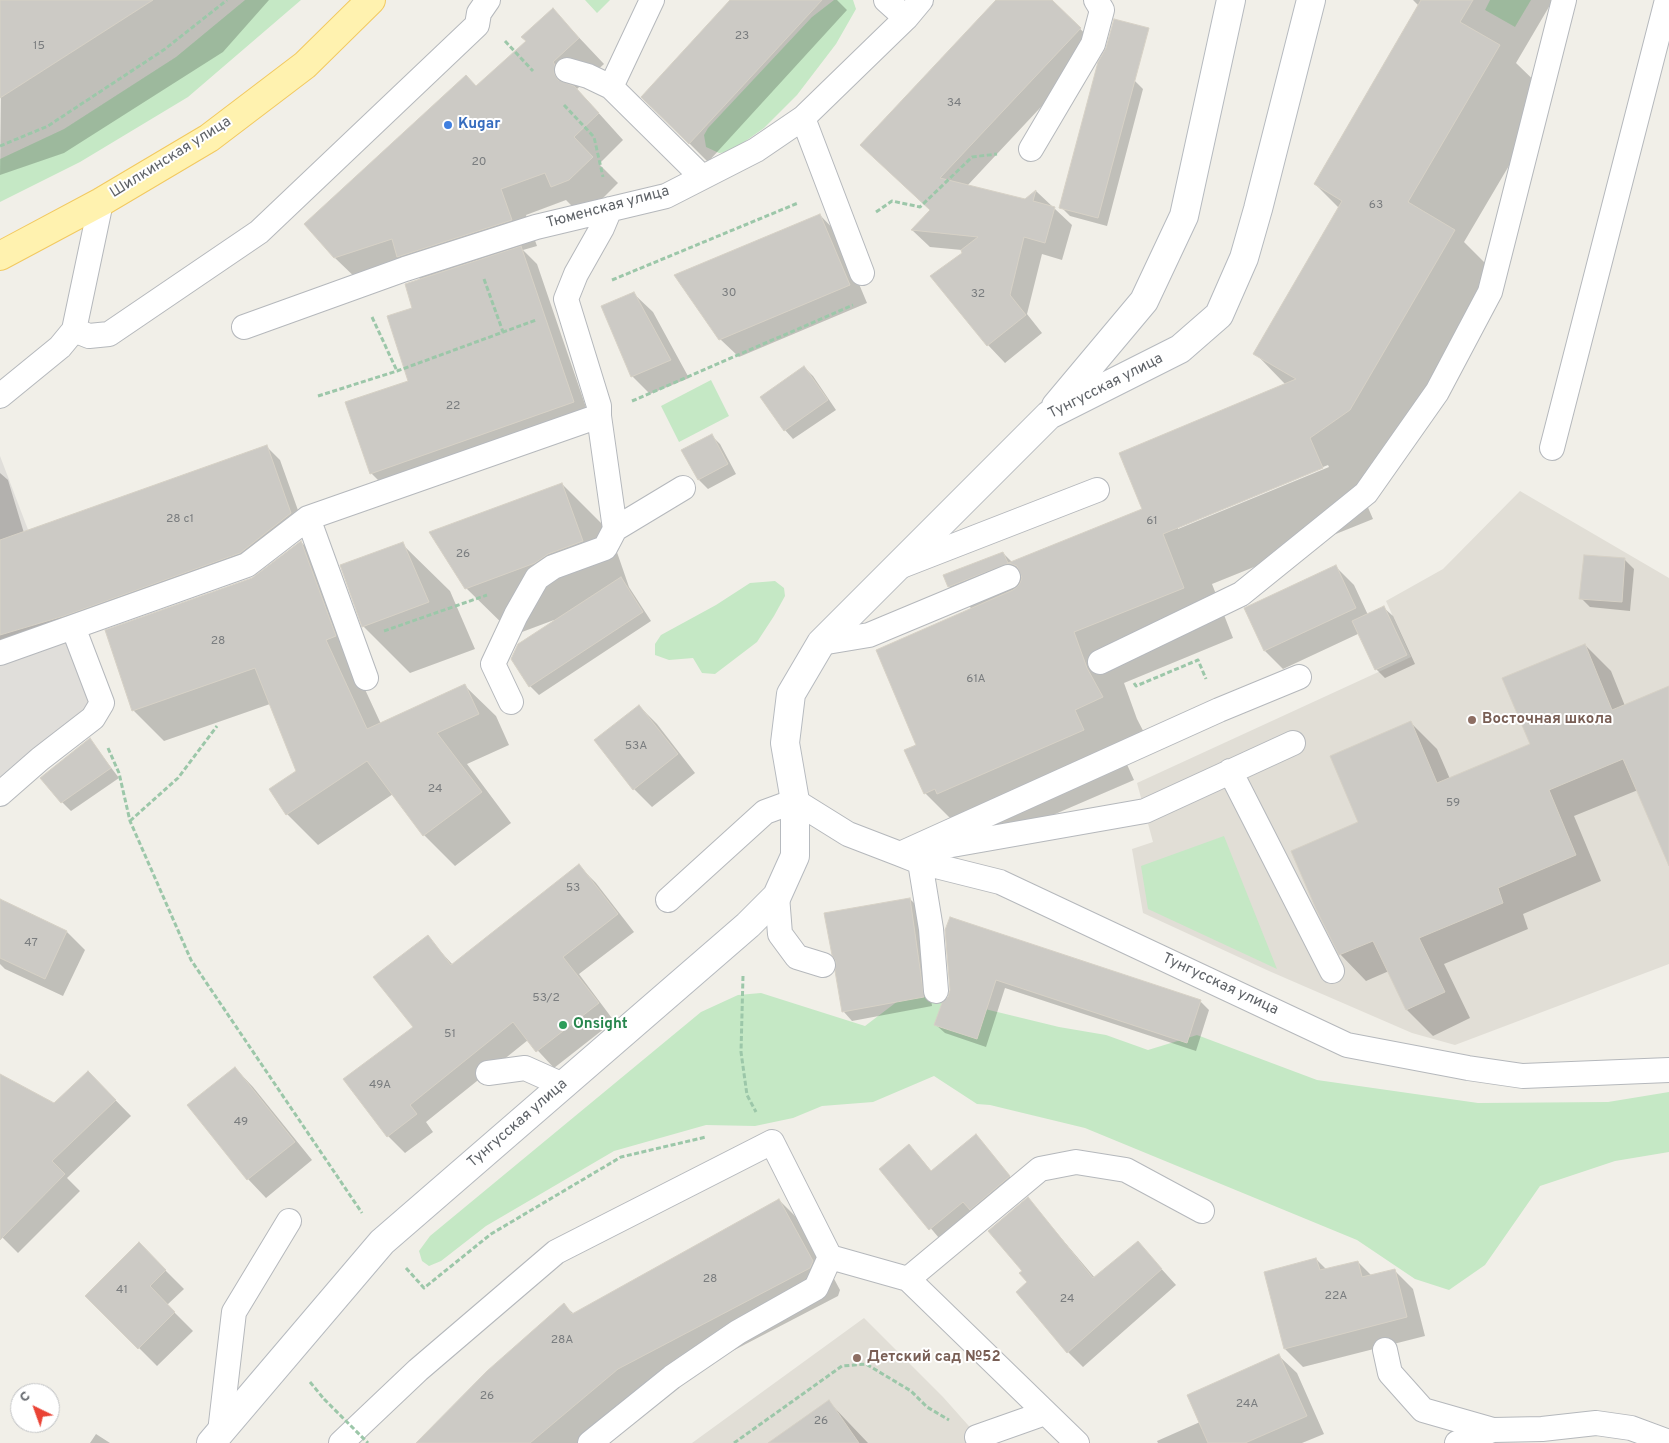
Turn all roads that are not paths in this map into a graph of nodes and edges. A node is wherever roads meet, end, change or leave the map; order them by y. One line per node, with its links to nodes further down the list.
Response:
1 (371, 0): 17 (main road, Шилкинская улица)
2 (652, 0): 13 (lane)
3 (886, 0): 11 (lane)
4 (921, 0): 11 (lane, Тюменская улица)
5 (1096, 0): 15 (lane)
6 (1231, 0): 24 (main road)
7 (1311, 0): 24 (main road, Тунгусская улица)
8 (1564, 0): 36 (lane)
9 (1667, 0): 26 (lane)
10 (484, 7): 22 (lane)
11 (906, 18): 14 (lane, Тюменская улица)
12 (567, 70): 13 (lane)
13 (611, 87): 16 (lane)
14 (803, 118): 16 (lane, Тюменская улица); 20 (lane)
15 (1031, 149)
16 (701, 176): 18 (lane, Тюменская улица)
17 (101, 202): 19 (main road, Шилкинская улица); 22 (lane)
18 (610, 209): 21 (lane, Тюменская улица); 25 (lane)
19 (0, 256)
20 (862, 273)
21 (244, 327)
22 (74, 330): 23 (lane)
23 (0, 396)
24 (1049, 414): 31 (main road, Тунгусская улица)
25 (599, 416): 29 (lane); 30 (lane)
26 (1552, 448)
27 (684, 488): 30 (lane)
28 (1097, 490): 31 (lane)
29 (308, 518): 33 (lane); 38 (lane)
30 (615, 529): 39 (lane)
31 (900, 566): 34 (main road, Тунгусская улица)
32 (1008, 577): 34 (lane)
33 (73, 627): 35 (lane); 42 (lane)
34 (821, 643): 43 (main road, Тунгусская улица)
35 (0, 653)
36 (1100, 662)
37 (1299, 677): 44 (lane)
38 (366, 678)
39 (511, 702)
40 (1293, 743): 41 (lane)
41 (1230, 771): 44 (lane); 48 (lane)
42 (0, 794)
43 (795, 801): 44 (lane, Тунгусская улица); 45 (main road, Тунгусская улица); 46 (lane)
44 (910, 858): 49 (lane); 50 (lane, Тунгусская улица)
45 (777, 896): 47 (lane); 52 (main road, Тунгусская улица)
46 (668, 900)
47 (823, 965)
48 (1332, 971)
49 (936, 991)
50 (1669, 1070)
51 (488, 1072): 52 (lane)
52 (563, 1085): 60 (main road, Тунгусская улица)
53 (1202, 1211): 56 (lane)
54 (289, 1221): 60 (lane)
55 (830, 1257): 56 (lane); 63 (lane); 64 (lane)
56 (908, 1279): 58 (lane)
57 (1385, 1350): 59 (lane)
58 (1045, 1413): 61 (lane); 65 (lane)
59 (1493, 1430): 62 (lane); 66 (lane)
60 (216, 1437)
61 (977, 1437)
62 (1669, 1442)
63 (341, 1443)
64 (590, 1443)
65 (1077, 1443)
66 (1457, 1443)

